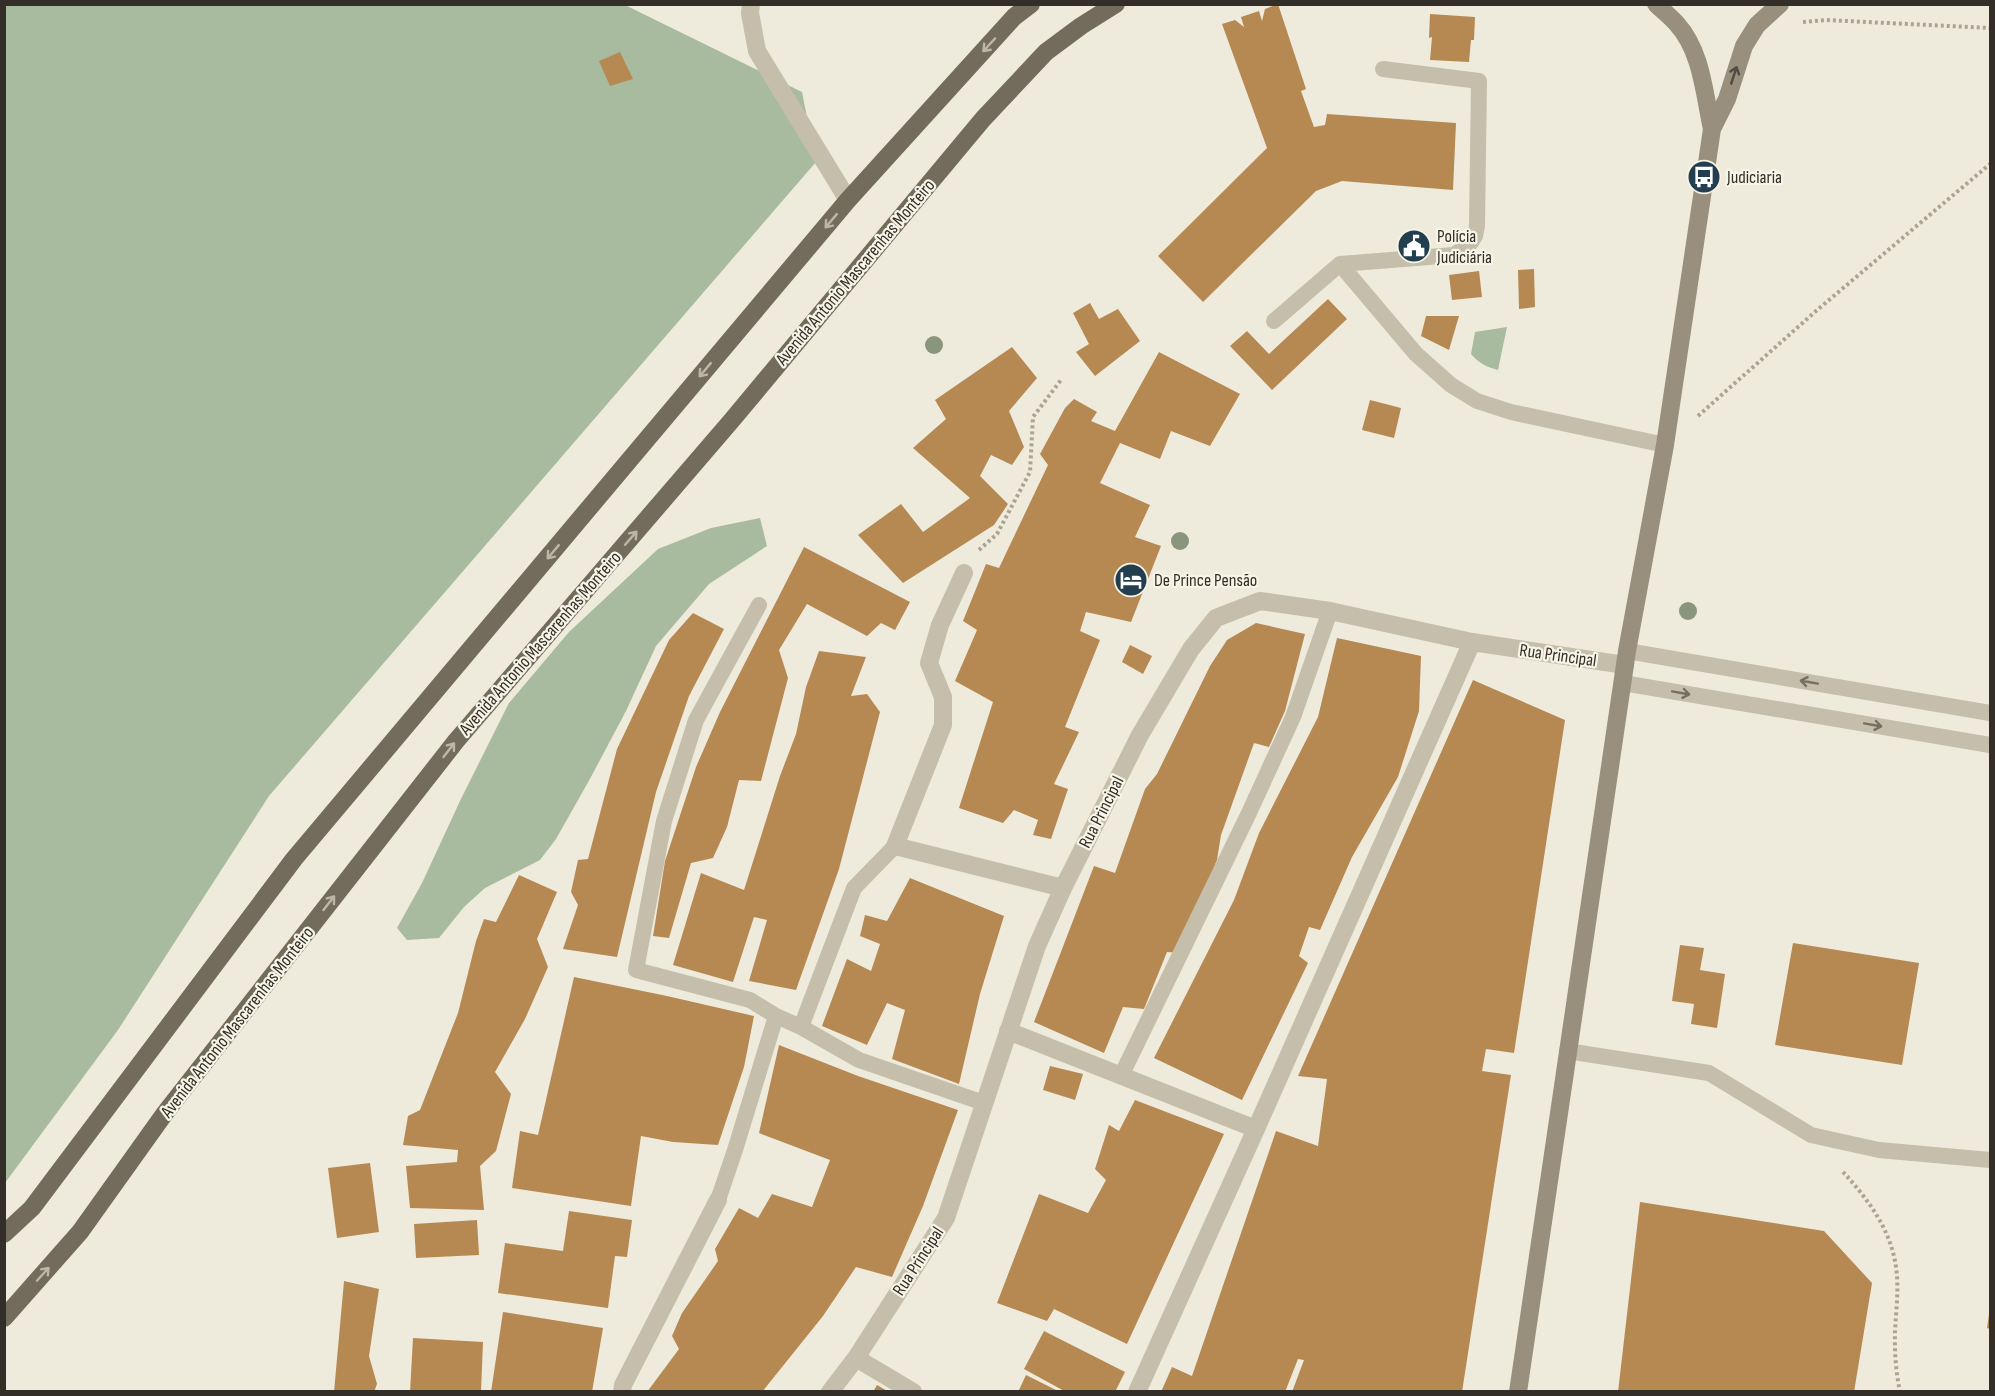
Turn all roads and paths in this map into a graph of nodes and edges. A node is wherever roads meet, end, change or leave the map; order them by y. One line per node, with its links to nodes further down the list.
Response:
1 (751, 4): 11 (street)
2 (1031, 4): 11 (main road, one-way to 11)
3 (1116, 4): 37 (main road, Avenida Antonio Mascarenhas Monteiro, one-way to 3)
4 (1656, 4): 9 (main road)
5 (1780, 4): 6 (main road)
6 (1757, 25): 7 (path); 9 (main road, one-way to 6)
7 (1990, 28)
8 (1383, 69): 12 (lane)
9 (1712, 129): 15 (main road)
10 (1990, 164): 15 (path)
11 (848, 200): 36 (main road, one-way to 36)
12 (1340, 264): 13 (lane); 15 (lane)
13 (1274, 321)
14 (1061, 380): 16 (path)
15 (1665, 445): 20 (main road)
16 (964, 573): 24 (street)
17 (759, 605): 26 (lane)
18 (1330, 611): 19 (street, Rua Principal); 25 (street, Rua Principal); 30 (lane)
19 (1472, 642): 20 (street, Rua Principal); 32 (street)
20 (1626, 658): 21 (main road); 22 (lane, one-way to 20)
21 (1623, 683): 23 (lane, one-way to 23); 29 (main road)
22 (1990, 713)
23 (1990, 745)
24 (895, 846): 25 (street); 27 (lane)
25 (1063, 888): 28 (street, Rua Principal)
26 (776, 1016): 27 (lane); 35 (lane)
27 (801, 1027): 31 (lane)
28 (1008, 1031): 30 (street); 31 (street, Rua Principal)
29 (1567, 1051): 33 (lane); 43 (main road)
30 (1121, 1076): 32 (street)
31 (984, 1103): 38 (street, Rua Principal)
32 (1256, 1128): 42 (street)
33 (1811, 1136): 34 (lane); 44 (path)
34 (1990, 1160)
35 (718, 1200): 39 (street)
36 (4, 1234)
37 (4, 1318)
38 (856, 1358): 40 (street, Rua Principal); 41 (street)
39 (622, 1392)
40 (830, 1392)
41 (913, 1392)
42 (1137, 1392)
43 (1518, 1392)
44 (1900, 1392)

